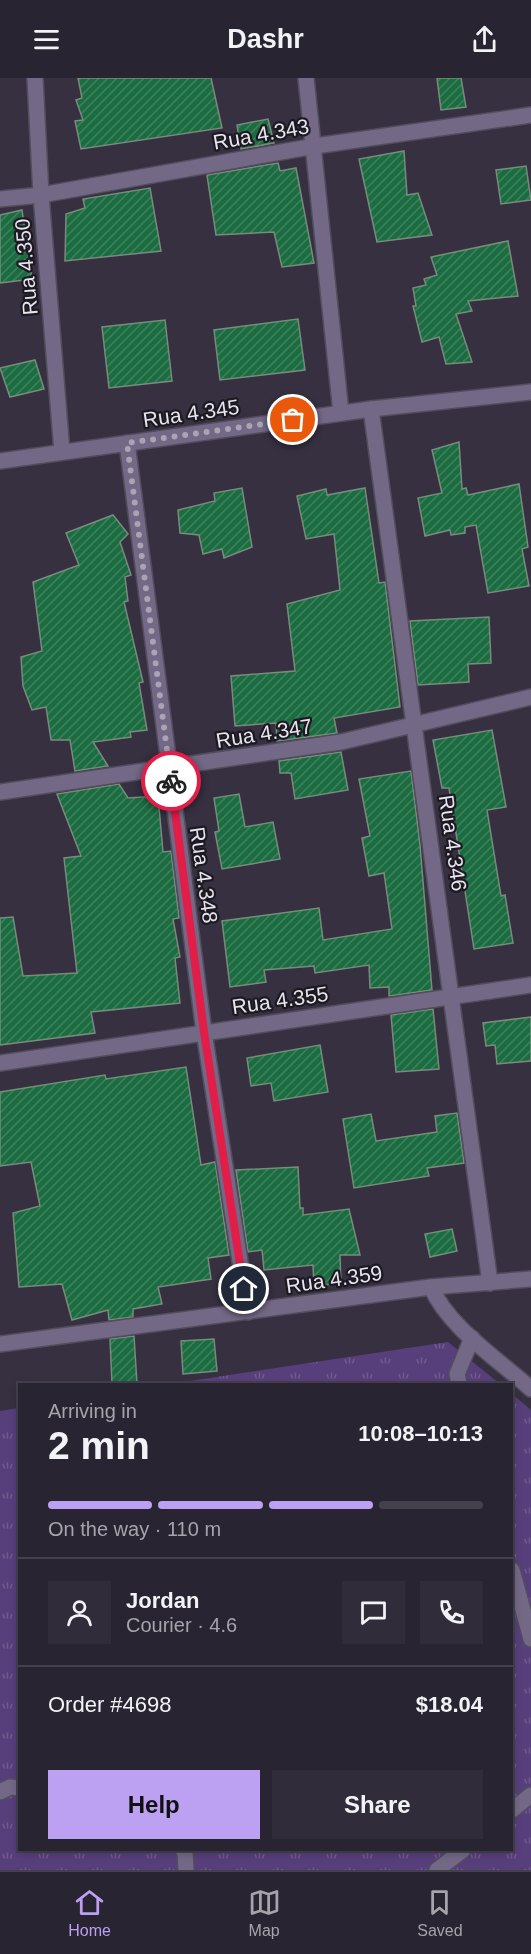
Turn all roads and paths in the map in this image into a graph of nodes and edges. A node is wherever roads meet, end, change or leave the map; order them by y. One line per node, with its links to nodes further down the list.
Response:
1 (35, 78): 5 (street, Rua 4.350)
2 (306, 78): 4 (street)
3 (531, 115): 4 (street, Rua 4.343)
4 (315, 146): 5 (street, Rua 4.343); 9 (street)
5 (41, 195): 6 (street, Rua 4.343); 11 (street, Rua 4.350)
6 (0, 199)
7 (531, 392): 8 (street, Rua 4.345)
8 (370, 409): 9 (street, Rua 4.345); 14 (street, Rua 4.346)
9 (340, 413): 10 (street, Rua 4.345)
10 (127, 443): 11 (street, Rua 4.345); 15 (street, Rua 4.348)
11 (62, 452): 12 (street, Rua 4.345)
12 (0, 461)
13 (531, 697): 14 (street, Rua 4.347)
14 (415, 723): 15 (street, Rua 4.347); 18 (street, Rua 4.346)
15 (169, 769): 16 (street, Rua 4.347); 19 (street, Rua 4.348)
16 (0, 792)
17 (531, 984): 18 (street, Rua 4.355)
18 (453, 996): 19 (street, Rua 4.355); 22 (street, Rua 4.346)
19 (204, 1032): 20 (street, Rua 4.355); 24 (street, Rua 4.348)
20 (0, 1063)
21 (531, 1279): 22 (street, Rua 4.359)
22 (490, 1283): 23 (street, Rua 4.359)
23 (431, 1287): 24 (street, Rua 4.359); 25 (street)
24 (248, 1312): 26 (street, Rua 4.359)
25 (472, 1338): 27 (street); 28 (street)
26 (0, 1344)
27 (459, 1383)
28 (531, 1389)
29 (513, 1574): 30 (street)
30 (531, 1639)
31 (531, 1795): 32 (street)
32 (513, 1809)
33 (185, 1851): 35 (street)
34 (462, 1851): 36 (street)
35 (186, 1870)
36 (437, 1870)

